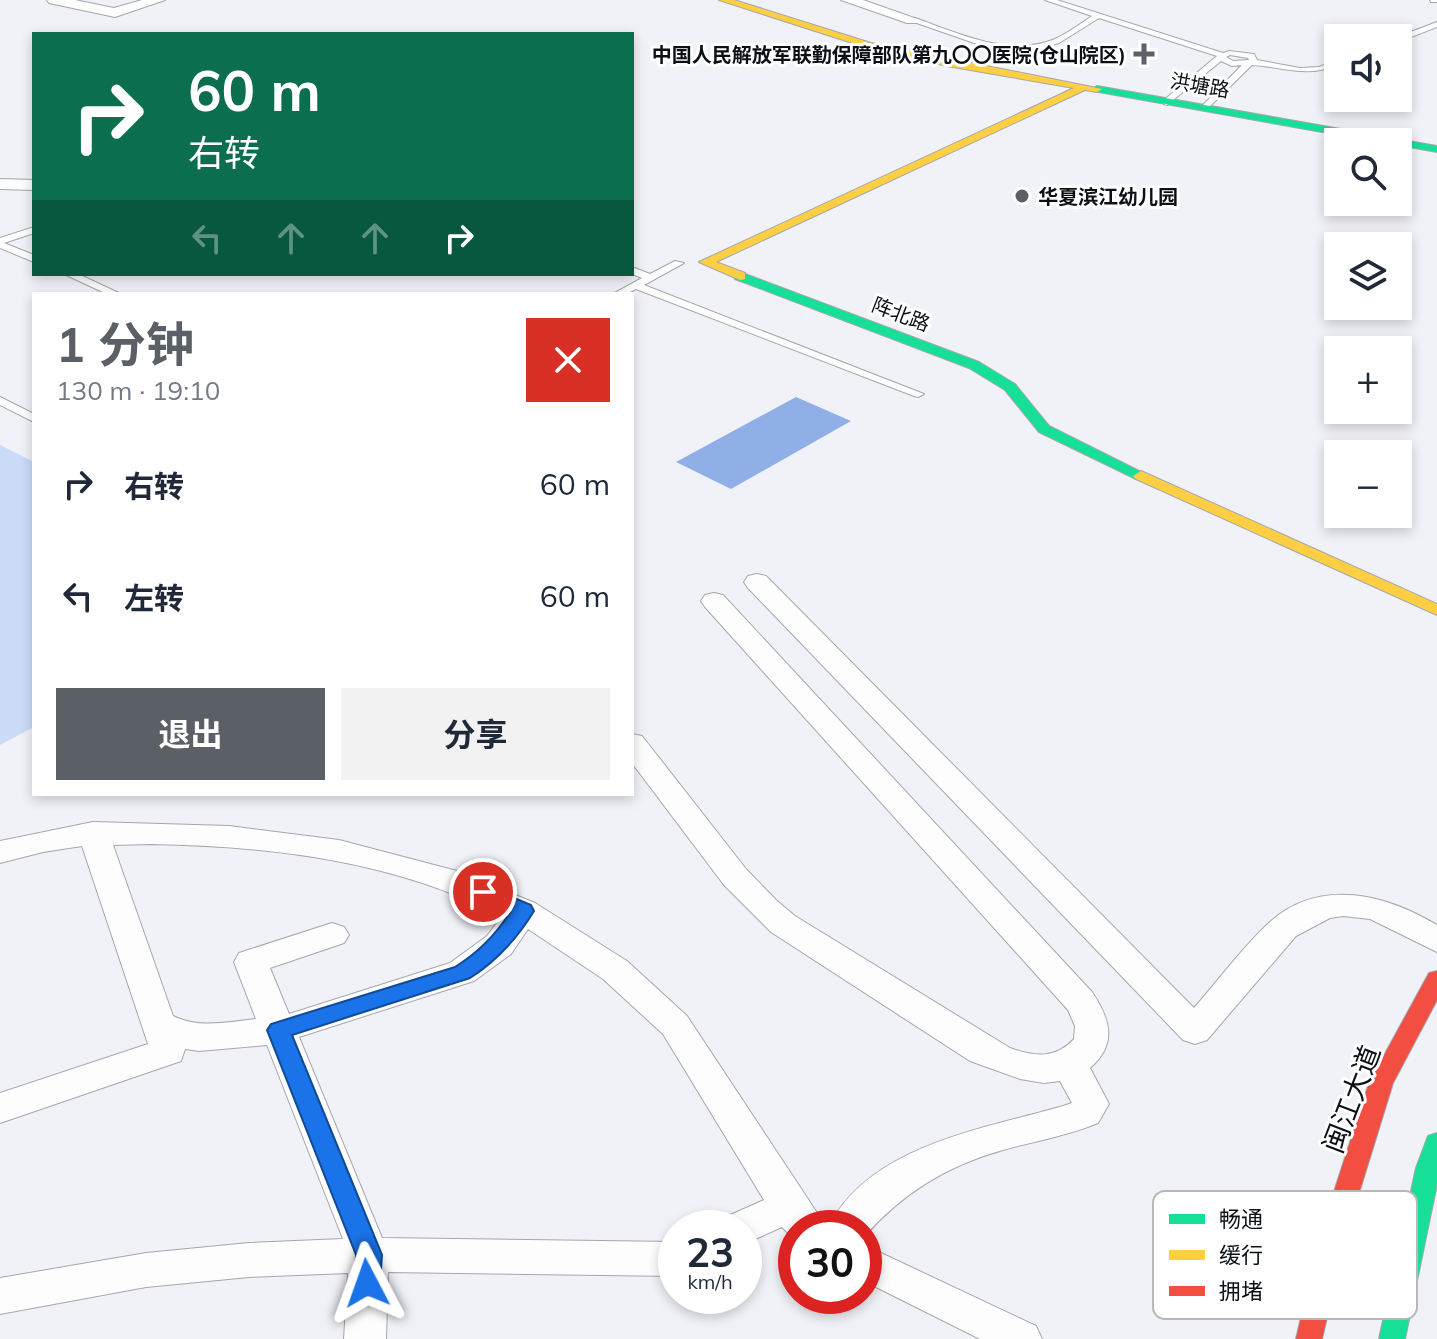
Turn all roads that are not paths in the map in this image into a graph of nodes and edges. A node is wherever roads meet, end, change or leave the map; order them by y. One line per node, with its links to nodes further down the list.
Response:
1 (54, 0): 2 (street)
2 (158, 0)
3 (724, 0): 13 (street, 洪塘路)
4 (848, 0): 7 (street)
5 (1049, 0): 6 (lane)
6 (1098, 16): 7 (lane); 10 (lane)
7 (912, 20)
8 (1437, 24): 9 (lane)
9 (1412, 34)
10 (1221, 56): 11 (lane); 14 (lane)
11 (1251, 63): 12 (lane); 15 (lane)
12 (1324, 66)
13 (1081, 89): 14 (street, 洪塘路); 33 (street, 阵北路)
14 (1167, 102): 15 (street, 洪塘路)
15 (1205, 108): 16 (street, 洪塘路)
16 (1437, 149)
17 (0, 184): 18 (street)
18 (32, 185)
19 (32, 231): 20 (lane)
20 (0, 243): 21 (lane)
21 (32, 258)
22 (679, 263): 25 (lane)
23 (634, 271): 25 (lane)
24 (74, 276): 27 (lane)
25 (652, 278): 26 (lane)
26 (636, 285): 28 (lane); 29 (lane)
27 (111, 292)
28 (622, 292)
29 (918, 394)
30 (0, 400): 31 (lane)
31 (32, 418)
32 (757, 582): 42 (street)
33 (1406, 596): 35 (street, 阵北路); 36 (street)
34 (714, 601): 46 (street)
35 (1437, 610)
36 (1437, 617)
37 (634, 746): 46 (street)
38 (93, 833): 39 (street); 40 (street); 44 (street)
39 (0, 852)
40 (523, 911): 45 (street); 50 (street)
41 (332, 935): 45 (street)
42 (1437, 940)
43 (1437, 979): 49 (street, 闽江大道)
44 (159, 1024): 45 (street); 47 (street)
45 (279, 1030): 53 (street)
46 (1068, 1064): 51 (street)
47 (0, 1108)
48 (1437, 1143): 52 (street)
49 (1347, 1191)
50 (794, 1210)
51 (862, 1210)
52 (1417, 1220)
53 (369, 1255): 54 (street); 56 (street); 59 (street)
54 (658, 1259)
55 (882, 1271): 60 (street)
56 (0, 1296)
57 (1314, 1319): 61 (street, 闽江大道)
58 (1396, 1319): 62 (street)
59 (365, 1339)
60 (1021, 1339)
61 (1309, 1339)
62 (1392, 1339)

